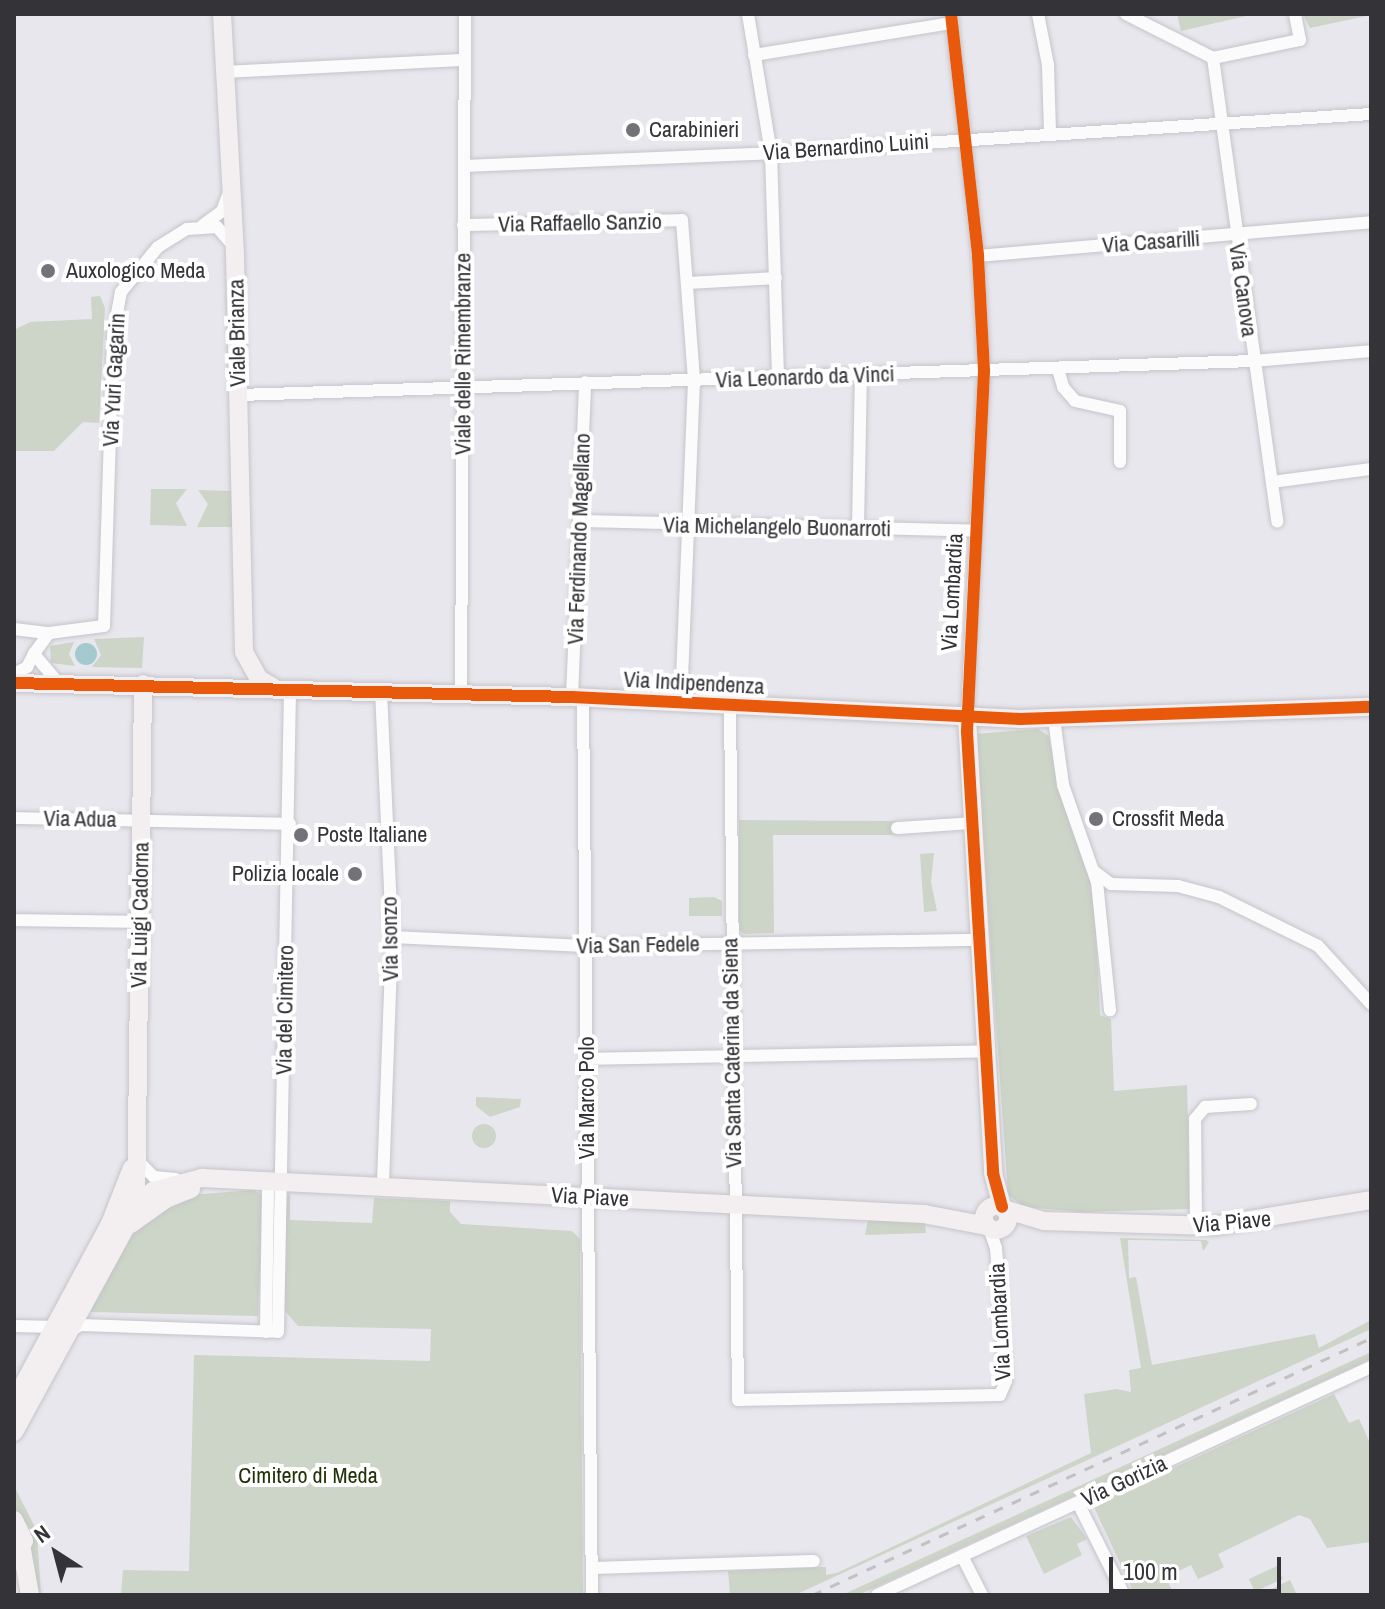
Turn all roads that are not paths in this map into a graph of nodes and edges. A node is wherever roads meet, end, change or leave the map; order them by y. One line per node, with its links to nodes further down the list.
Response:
1 (222, 14): 11 (street, Viale Brianza)
2 (465, 14): 10 (street, Viale delle Rimembranze)
3 (748, 14): 8 (street)
4 (1038, 14): 14 (street)
5 (1126, 14): 9 (street)
6 (1295, 14): 9 (street)
7 (952, 18): 8 (street); 15 (street, Via Lombardia)
8 (754, 55): 16 (street)
9 (1213, 58): 13 (street, Via Canova)
10 (465, 60): 11 (street); 17 (street, Viale delle Rimembranze)
11 (225, 72): 18 (street, Viale Brianza)
12 (1371, 114): 13 (street, Via Bernardino Luini)
13 (1221, 126): 14 (street, Via Bernardino Luini); 22 (street, Via Canova)
14 (1050, 133): 15 (street, Via Bernardino Luini)
15 (967, 139): 16 (street, Via Bernardino Luini); 24 (street, Via Lombardia)
16 (771, 153): 17 (street, Via Bernardino Luini); 25 (street)
17 (464, 166): 20 (street, Viale delle Rimembranze)
18 (229, 188): 21 (street); 23 (street, Viale Brianza)
19 (1371, 222): 22 (street, Via Casarilli)
20 (463, 225): 26 (street, Via Raffaello Sanzio); 35 (street, Viale delle Rimembranze)
21 (200, 226): 23 (street); 46 (street, Via Yuri Gagarin)
22 (1235, 236): 24 (street, Via Casarilli); 28 (street, Via Canova)
23 (235, 255): 36 (street, Viale Brianza)
24 (978, 256): 30 (street, Via Lombardia)
25 (776, 278): 26 (street); 32 (street)
26 (689, 283): 33 (street, Via Raffaello Sanzio)
27 (1371, 351): 28 (street, Via Leonardo da Vinci)
28 (1253, 361): 29 (street, Via Leonardo da Vinci); 39 (street, Via Canova)
29 (1058, 369): 30 (street, Via Leonardo da Vinci); 37 (street)
30 (984, 371): 31 (street, Via Leonardo da Vinci); 44 (street, Via Lombardia)
31 (861, 376): 32 (street, Via Leonardo da Vinci); 43 (street)
32 (778, 378): 33 (street, Via Leonardo da Vinci)
33 (694, 380): 34 (street, Via Leonardo da Vinci); 42 (street, Via Raffaello Sanzio)
34 (585, 382): 35 (street, Via Leonardo da Vinci); 40 (street, Via Ferdinando Magellano)
35 (463, 387): 36 (street, Via Leonardo da Vinci); 56 (street, Viale delle Rimembranze)
36 (239, 395): 47 (street, Viale Brianza)
37 (1120, 462)
38 (1371, 469): 39 (street)
39 (1272, 482): 41 (street, Via Canova)
40 (579, 521): 42 (street, Via Michelangelo Buonarroti); 57 (street, Via Ferdinando Magellano)
41 (1277, 522)
42 (692, 526): 43 (street, Via Michelangelo Buonarroti); 58 (street, Via Raffaello Sanzio)
43 (858, 528): 44 (street, Via Michelangelo Buonarroti)
44 (975, 531): 61 (street, Via Lombardia)
45 (14, 629): 46 (street)
46 (49, 633): 48 (street)
47 (244, 652): 53 (street, Viale Brianza); 54 (street)
48 (34, 654): 49 (street); 51 (street)
49 (14, 674)
50 (14, 683): 51 (street, Via Indipendenza)
51 (59, 684): 52 (street, Via Indipendenza)
52 (143, 684): 53 (street, Via Indipendenza); 64 (street, Via Luigi Cadorna)
53 (228, 686): 54 (street, Via Indipendenza)
54 (282, 687): 55 (street, Via Indipendenza); 66 (street, Via del Cimitero)
55 (381, 691): 56 (street, Via Indipendenza); 71 (street, Via Isonzo)
56 (461, 693): 57 (street, Via Indipendenza)
57 (577, 697): 58 (street, Via Indipendenza); 74 (street, Via Marco Polo)
58 (681, 703): 59 (street, Via Indipendenza)
59 (730, 705): 61 (street, Via Indipendenza); 73 (street, Via Santa Caterina da Siena)
60 (1371, 707): 62 (street, Via Indipendenza)
61 (967, 717): 62 (street, Via Indipendenza); 65 (street, Via Lombardia)
62 (1054, 719): 68 (street)
63 (14, 818): 64 (street, Via Adua)
64 (142, 821): 66 (street, Via Adua); 70 (street, Via Luigi Cadorna)
65 (972, 823): 67 (street); 72 (street, Via Lombardia)
66 (290, 824): 84 (street, Via del Cimitero)
67 (897, 828)
68 (1095, 872): 75 (street); 76 (street)
69 (14, 920): 70 (street)
70 (141, 922): 81 (street, Via Luigi Cadorna)
71 (392, 937): 74 (street, Via San Fedele); 85 (street, Via Isonzo)
72 (979, 940): 73 (street, Via San Fedele); 77 (street, Via Lombardia)
73 (730, 944): 74 (street, Via San Fedele); 78 (street, Via Santa Caterina da Siena)
74 (585, 946): 79 (street, Via Marco Polo)
75 (1371, 1004)
76 (1110, 1010)
77 (986, 1051): 78 (street); 90 (street, Via Lombardia)
78 (731, 1057): 79 (street); 89 (street, Via Santa Caterina da Siena)
79 (587, 1059): 86 (street, Via Marco Polo)
80 (1251, 1104): 92 (street)
81 (137, 1152): 82 (street, Via Piave); 88 (street, Via Luigi Cadorna); 91 (street, Via Luigi Cadorna)
82 (184, 1179): 83 (street, Via Piave); 88 (street, Via Piave)
83 (233, 1181): 84 (street, Via Piave); 91 (street, Via Piave)
84 (274, 1182): 85 (street, Via Piave); 94 (street, Via del Cimitero)
85 (383, 1188): 86 (street, Via Piave)
86 (587, 1197): 89 (street, Via Piave); 104 (street, Via Marco Polo)
87 (1371, 1200): 92 (street, Via Piave)
88 (137, 1201): 91 (street, Via Luigi Cadorna)
89 (734, 1205): 90 (street, Via Piave); 96 (street, Via Santa Caterina da Siena)
90 (995, 1218): 92 (street, Via Piave); 96 (street, Via Lombardia)
91 (117, 1227): 94 (street, Via Luigi Cadorna)
92 (1196, 1227)
93 (14, 1326): 94 (street)
94 (62, 1330): 97 (street, Via Luigi Cadorna); 98 (street, Via Luigi Cadorna)
95 (1371, 1367): 99 (street, Via Gorizia)
96 (1000, 1395)
97 (14, 1402)
98 (14, 1432)
99 (1078, 1503): 102 (street, Via Gorizia); 109 (street)
100 (14, 1520): 101 (street)
101 (18, 1556): 105 (street)
102 (962, 1556): 107 (street, Via Gorizia); 108 (street)
103 (814, 1561): 104 (street)
104 (592, 1568): 106 (street, Via Marco Polo)
105 (30, 1595)
106 (592, 1595)
107 (877, 1595)
108 (982, 1595)
109 (1124, 1595)

